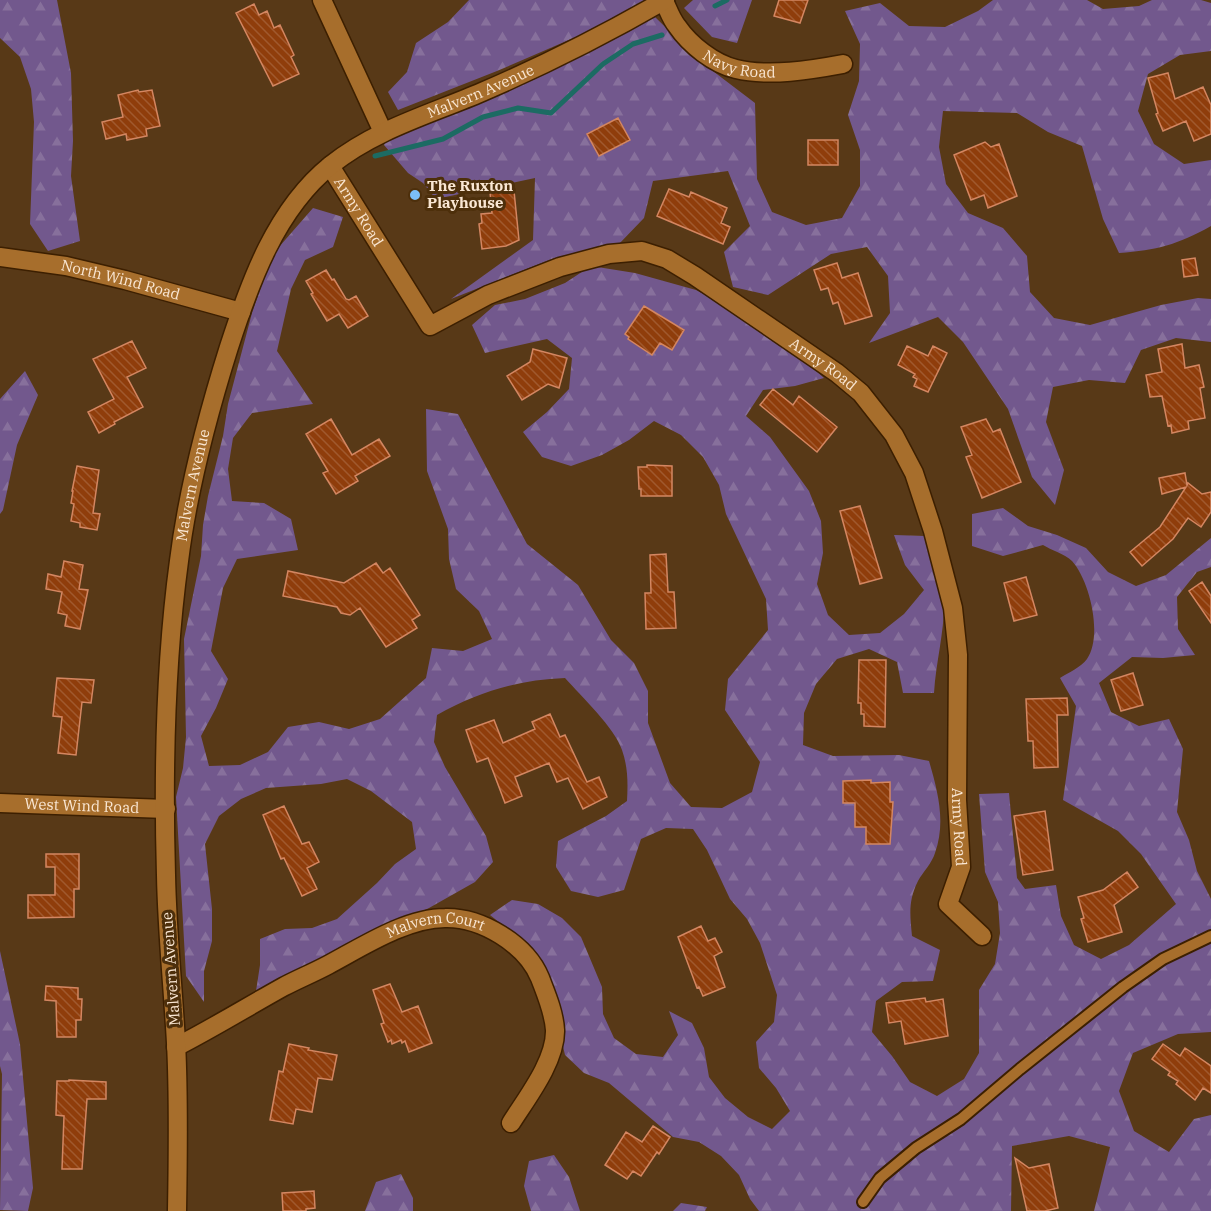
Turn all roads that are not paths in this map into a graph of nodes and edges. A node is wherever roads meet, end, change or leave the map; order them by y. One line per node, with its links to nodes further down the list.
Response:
1 (322, 0): 4 (street)
2 (665, 1): 3 (street, Navy Road); 4 (street, Malvern Avenue)
3 (843, 64)
4 (383, 132): 5 (street, Malvern Avenue)
5 (330, 166): 7 (street, Malvern Avenue); 10 (street, Army Road)
6 (0, 257): 7 (street, North Wind Road)
7 (241, 312): 9 (street, Malvern Avenue)
8 (0, 803): 9 (street, West Wind Road)
9 (166, 808): 12 (street, Malvern Avenue)
10 (982, 936)
11 (1211, 936): 14 (lane)
12 (176, 1047): 13 (street, Malvern Court); 15 (street, Malvern Avenue)
13 (511, 1124)
14 (863, 1202)
15 (177, 1211)

